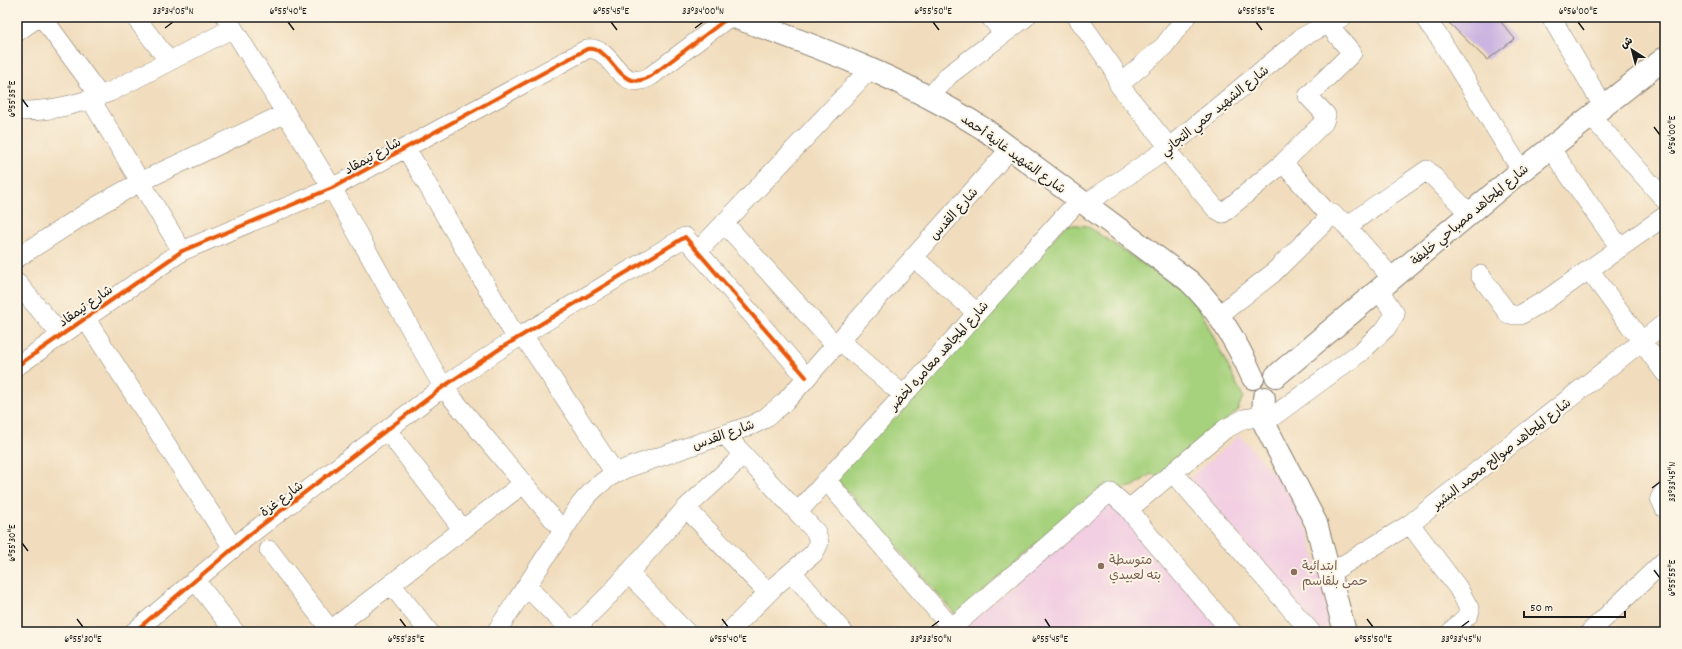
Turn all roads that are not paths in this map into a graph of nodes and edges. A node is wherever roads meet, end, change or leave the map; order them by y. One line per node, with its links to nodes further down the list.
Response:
1 (38, 17): 14 (street)
2 (42, 17): 21 (street)
3 (135, 17): 17 (street)
4 (729, 17): 25 (street, شارع تيمقاد)
5 (734, 17): 18 (main road, شارع الشهيد غانية أحمد)
6 (990, 17): 15 (street)
7 (1026, 17): 15 (street)
8 (1077, 17): 19 (street)
9 (1424, 17): 30 (street)
10 (1551, 17): 23 (street)
11 (1179, 20): 19 (street)
12 (1331, 20): 27 (street, شارع الشهيد حمي التجاني); 29 (street)
13 (230, 23): 17 (street); 24 (street)
14 (17, 32)
15 (1004, 33): 20 (street)
16 (1665, 59): 23 (main road, شارع المجاهد مصباحي خليفة)
17 (169, 62): 21 (street)
18 (870, 70): 20 (main road, شارع الشهيد غانية أحمد); 38 (street)
19 (1119, 85): 27 (street)
20 (930, 97): 26 (main road, شارع الشهيد غانية أحمد)
21 (95, 98): 22 (street); 31 (street)
22 (17, 111)
23 (1597, 111): 28 (main road, شارع المجاهد مصباحي خليفة); 33 (street)
24 (286, 113): 31 (street); 32 (street)
25 (406, 148): 32 (street, شارع تيمقاد); 54 (street)
26 (1011, 148): 34 (main road, شارع الشهيد غانية أحمد); 43 (street, شارع القدس)
27 (1168, 148): 29 (street); 34 (street, شارع الشهيد حمي التجاني)
28 (1550, 148): 30 (main road, شارع المجاهد مصباحي خليفة); 40 (street)
29 (1283, 163): 36 (street)
30 (1521, 170): 35 (main road, شارع المجاهد مصباحي خليفة)
31 (140, 182): 41 (street); 44 (street)
32 (332, 188): 41 (street, شارع تيمقاد); 60 (street)
33 (1665, 200)
34 (1082, 202): 49 (street, شارع المجاهد معامره لخضر); 50 (main road, شارع الشهيد غانية أحمد)
35 (1469, 213): 39 (street); 48 (main road, شارع المجاهد مصباحي خليفة)
36 (1333, 214): 39 (street); 50 (street)
37 (1665, 216): 40 (street)
38 (724, 223): 42 (street); 56 (street)
39 (1347, 227): 48 (street)
40 (1620, 248): 45 (street)
41 (182, 251): 51 (street, شارع تيمقاد)
42 (698, 251): 54 (street, شارع غزة); 59 (street)
43 (913, 257): 49 (street); 56 (street, شارع القدس)
44 (17, 258)
45 (1590, 270): 46 (street); 55 (street)
46 (1480, 275)
47 (17, 283): 53 (street)
48 (1385, 284): 61 (main road, شارع المجاهد مصباحي خليفة); 61 (street)
49 (976, 312): 62 (street, شارع المجاهد معامره لخضر)
50 (1219, 315): 61 (main road, شارع الشهيد غانية أحمد)
51 (85, 318): 53 (street, شارع تيمقاد); 78 (street)
52 (1665, 323): 55 (street, شارع المجاهد صوالح محمد البشير)
53 (61, 335): 57 (street, شارع تيمقاد)
54 (520, 337): 60 (street, شارع غزة); 67 (street)
55 (1642, 341): 58 (street); 75 (street, شارع المجاهد صوالح محمد البشير)
56 (837, 342): 59 (street, شارع القدس); 62 (street)
57 (17, 366)
58 (1665, 373)
59 (806, 377): 64 (street, شارع القدس)
60 (443, 387): 63 (street, شارع غزة); 69 (street)
61 (1261, 389): 66 (street); 83 (main road, شارع الشهيد غانية أحمد)
62 (902, 394): 68 (street, شارع المجاهد معامره لخضر)
63 (387, 430): 76 (street); 78 (street, شارع غزة)
64 (725, 435): 65 (street); 67 (street, شارع القدس)
65 (744, 455): 71 (street); 74 (street)
66 (1173, 472): 72 (street); 99 (street)
67 (616, 473): 77 (street, شارع القدس)
68 (826, 480): 74 (street, شارع المجاهد معامره لخضر); 90 (street)
69 (524, 484): 76 (street); 77 (street)
70 (1665, 491): 73 (street)
71 (686, 508): 82 (street); 87 (street)
72 (1129, 509): 90 (street); 98 (street)
73 (1665, 509)
74 (798, 512): 81 (street)
75 (1410, 524): 83 (street, شارع المجاهد صوالح محمد البشير); 101 (street)
76 (463, 530): 85 (street)
77 (563, 532): 86 (street, شارع القدس)
78 (233, 548): 84 (street, شارع غزة)
79 (269, 550): 89 (street)
80 (1665, 560): 102 (street)
81 (792, 572): 87 (street); 97 (street)
82 (628, 573): 94 (street); 95 (street)
83 (1330, 573): 100 (main road, شارع الشهيد غانية أحمد)
84 (195, 580): 88 (street, شارع غزة); 91 (street)
85 (391, 584): 89 (street); 92 (street)
86 (527, 587): 93 (street, شارع القدس); 94 (street)
87 (768, 593): 96 (street)
88 (133, 631)
89 (330, 631)
90 (951, 631)
91 (235, 632)
92 (429, 632)
93 (496, 632)
94 (572, 632)
95 (686, 632)
96 (730, 632)
97 (843, 632)
98 (1232, 632)
99 (1311, 632)
100 (1345, 632)
101 (1451, 632)
102 (1590, 632)

